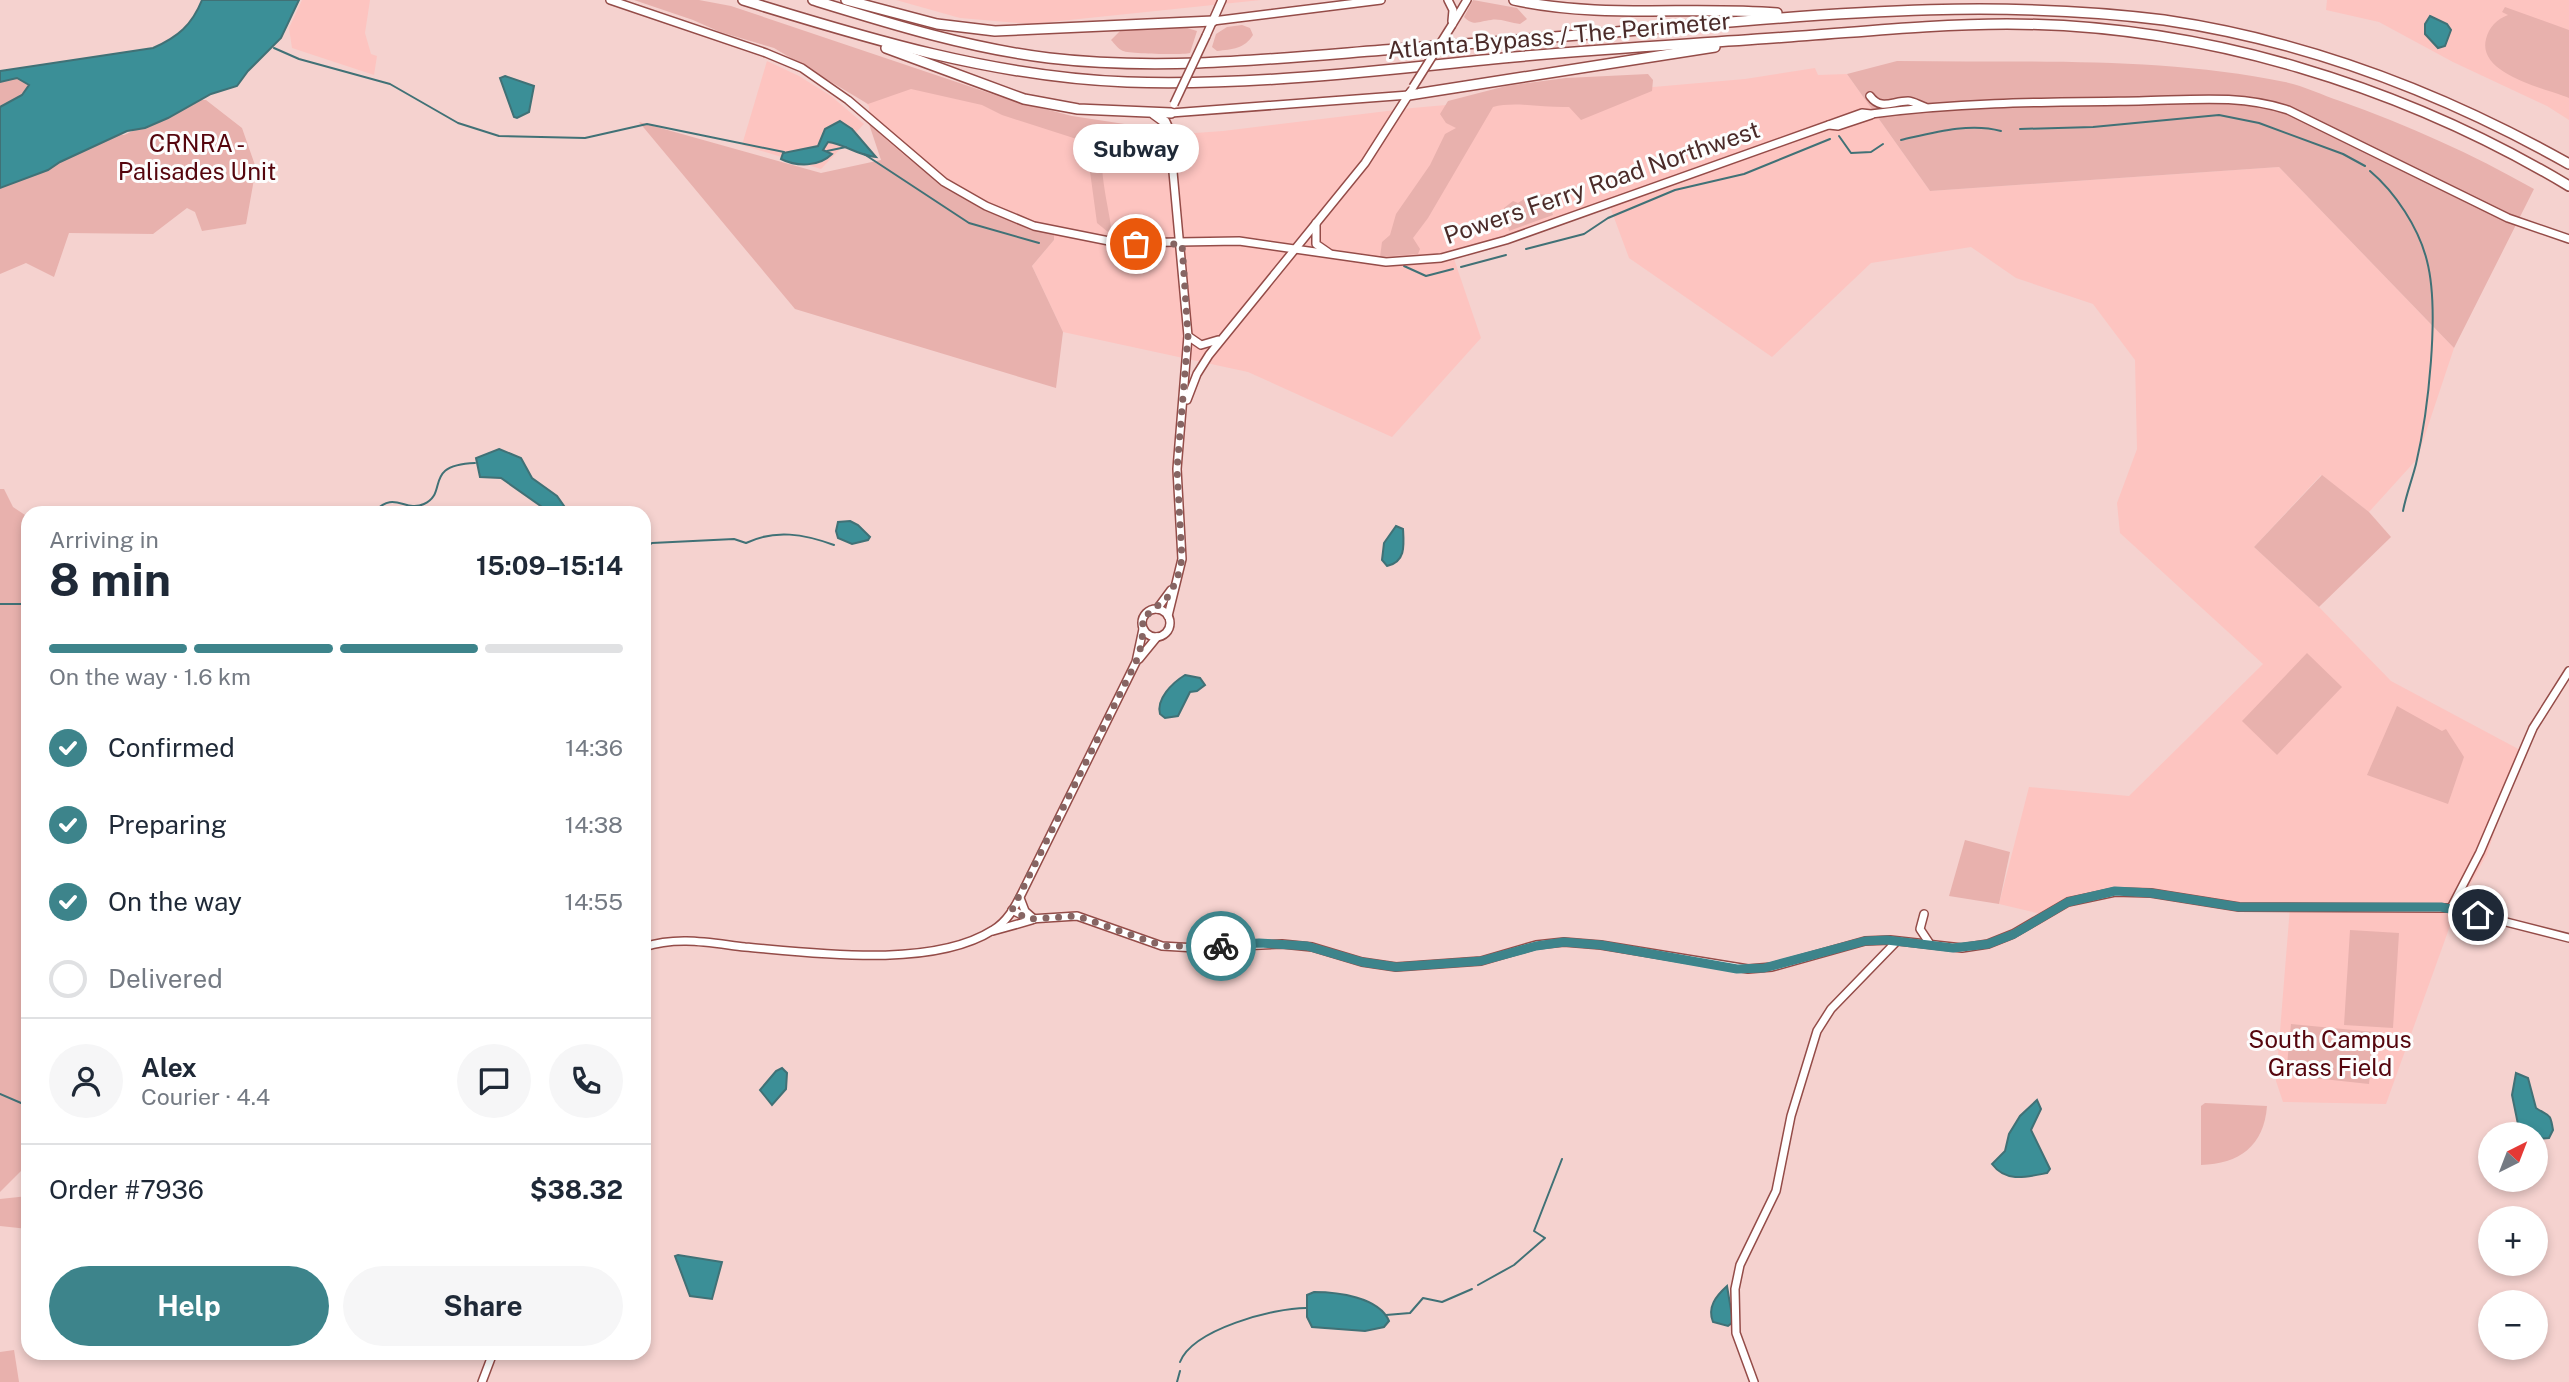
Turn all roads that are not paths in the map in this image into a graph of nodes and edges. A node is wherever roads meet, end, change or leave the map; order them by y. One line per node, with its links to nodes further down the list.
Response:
1 (610, 0): 25 (street, Powers Ferry Road Northwest)
2 (743, 0): 13 (highway, Atlanta Bypass / The Perimeter)
3 (813, 0): 10 (highway, Atlanta Bypass / The Perimeter)
4 (846, 0): 11 (highway)
5 (1222, 0): 11 (street)
6 (1381, 0): 11 (street)
7 (1448, 0): 12 (street)
8 (1467, 0): 12 (street)
9 (1514, 0): 10 (highway)
10 (1803, 15): 21 (highway, Atlanta Bypass / The Perimeter)
11 (1213, 21): 18 (street, bridge)
12 (1452, 25): 15 (street, bridge)
13 (839, 29): 14 (highway, Atlanta Bypass / The Perimeter); 19 (highway)
14 (1796, 37): 15 (highway); 22 (highway, Atlanta Bypass / The Perimeter)
15 (1411, 91): 18 (street); 23 (street)
16 (1870, 96): 17 (street)
17 (1925, 107): 24 (street, Powers Ferry Road Northwest); 27 (street, Powers Ferry Road Northwest)
18 (1172, 108): 19 (highway); 20 (street)
19 (1152, 113): 20 (highway)
20 (1170, 132): 25 (street)
21 (2569, 164)
22 (2569, 186)
23 (1316, 222): 26 (street); 27 (street)
24 (2569, 239)
25 (1182, 244): 26 (street, Powers Ferry Road Northwest); 28 (street)
26 (1293, 249): 27 (street, Powers Ferry Road Northwest); 29 (street)
27 (1333, 255)
28 (1188, 336): 29 (street); 30 (street)
29 (1223, 336): 30 (street)
30 (1183, 411): 31 (street)
31 (1177, 580): 32 (street); 33 (street)
32 (1157, 609): 33 (street); 34 (street)
33 (1168, 616): 35 (street)
34 (1143, 629): 35 (street); 36 (street)
35 (1157, 637): 36 (street)
36 (1136, 662): 38 (street)
37 (2569, 671): 39 (street)
38 (1020, 898): 40 (street); 42 (street)
39 (2451, 908): 44 (street); 47 (street)
40 (1012, 910): 42 (street); 43 (street)
41 (1924, 914): 47 (street)
42 (1034, 919): 43 (street); 45 (street)
43 (992, 931): 48 (street)
44 (2568, 937)
45 (1870, 940): 46 (street); 49 (street)
46 (1897, 941): 47 (street); 49 (street)
47 (1930, 945)
48 (651, 946)
49 (1879, 960): 52 (street)
50 (490, 1360): 51 (street)
51 (482, 1382)
52 (1754, 1382)

